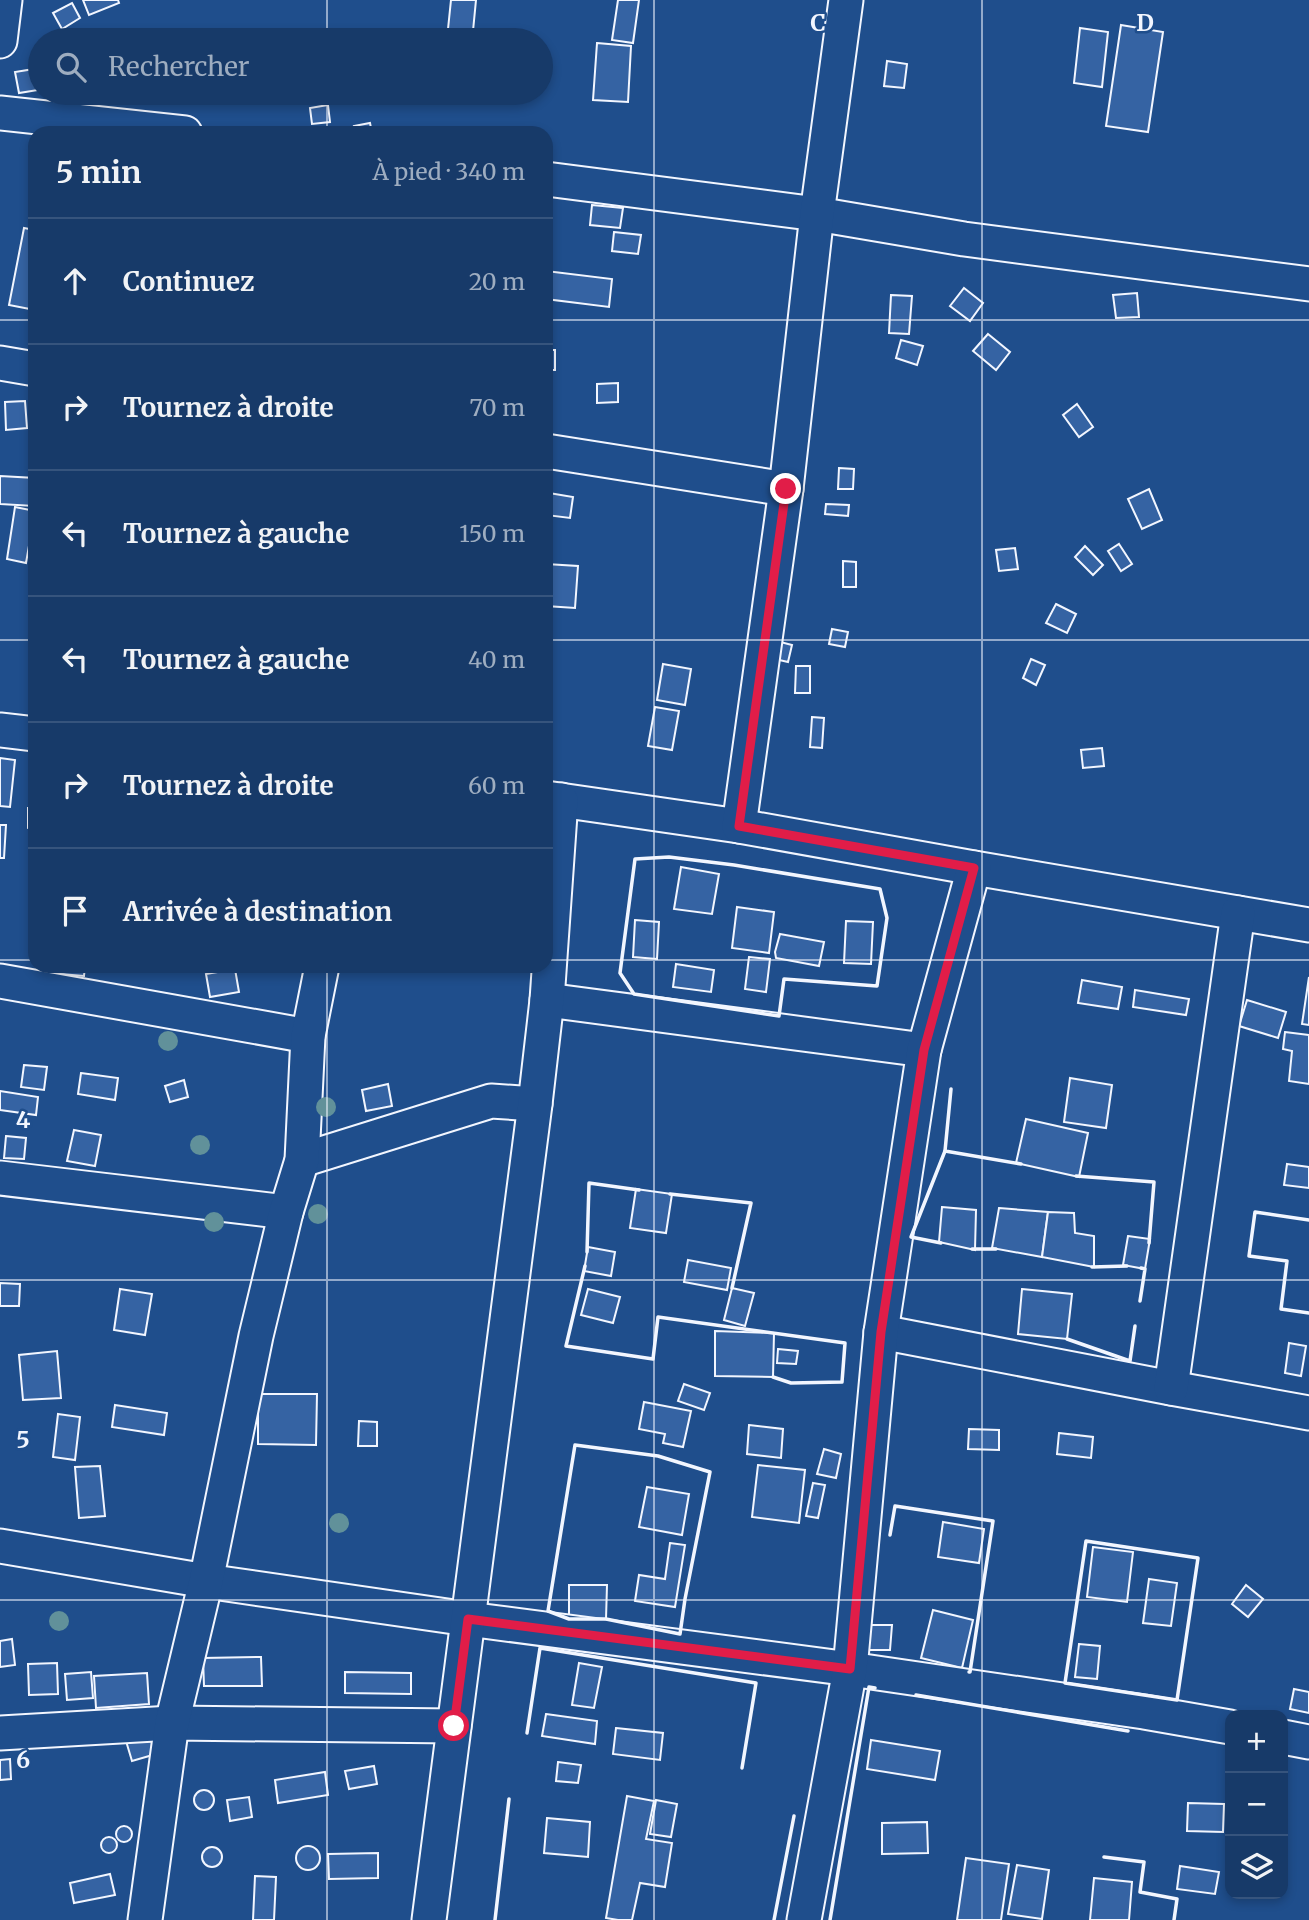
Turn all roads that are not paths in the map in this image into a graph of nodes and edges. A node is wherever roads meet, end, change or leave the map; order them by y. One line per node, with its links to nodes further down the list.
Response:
1 (5, 0): 3 (street)
2 (846, 0): 7 (street)
3 (0, 41)
4 (0, 113): 5 (street)
5 (120, 126)
6 (553, 180): 7 (street)
7 (817, 214): 8 (street); 12 (street)
8 (1309, 284)
9 (0, 363): 10 (street)
10 (28, 368)
11 (553, 452): 12 (street)
12 (786, 489): 16 (street)
13 (0, 730): 14 (street)
14 (28, 733)
15 (553, 799): 16 (street)
16 (739, 826): 17 (street)
17 (974, 868): 18 (street); 25 (street)
18 (1238, 913): 19 (street); 31 (street)
19 (1309, 925)
20 (321, 973): 24 (street)
21 (548, 973): 23 (street)
22 (0, 981): 24 (street)
23 (547, 1000): 25 (street); 26 (street)
24 (308, 1036): 27 (street)
25 (924, 1050): 30 (street)
26 (535, 1104): 27 (street); 35 (street)
27 (302, 1160): 29 (street)
28 (0, 1178): 29 (street)
29 (286, 1212): 34 (street)
30 (881, 1332): 31 (street); 36 (street)
31 (1171, 1388): 32 (street)
32 (1309, 1413)
33 (0, 1546): 34 (street)
34 (206, 1581): 35 (street); 37 (street)
35 (468, 1619): 36 (street); 38 (street)
36 (850, 1669): 39 (street); 45 (street)
37 (172, 1723): 38 (street); 40 (street); 43 (street)
38 (454, 1726): 44 (street)
39 (1225, 1726)
40 (0, 1733)
41 (1288, 1738): 42 (street)
42 (1309, 1742)
43 (145, 1920)
44 (429, 1920)
45 (804, 1920)

